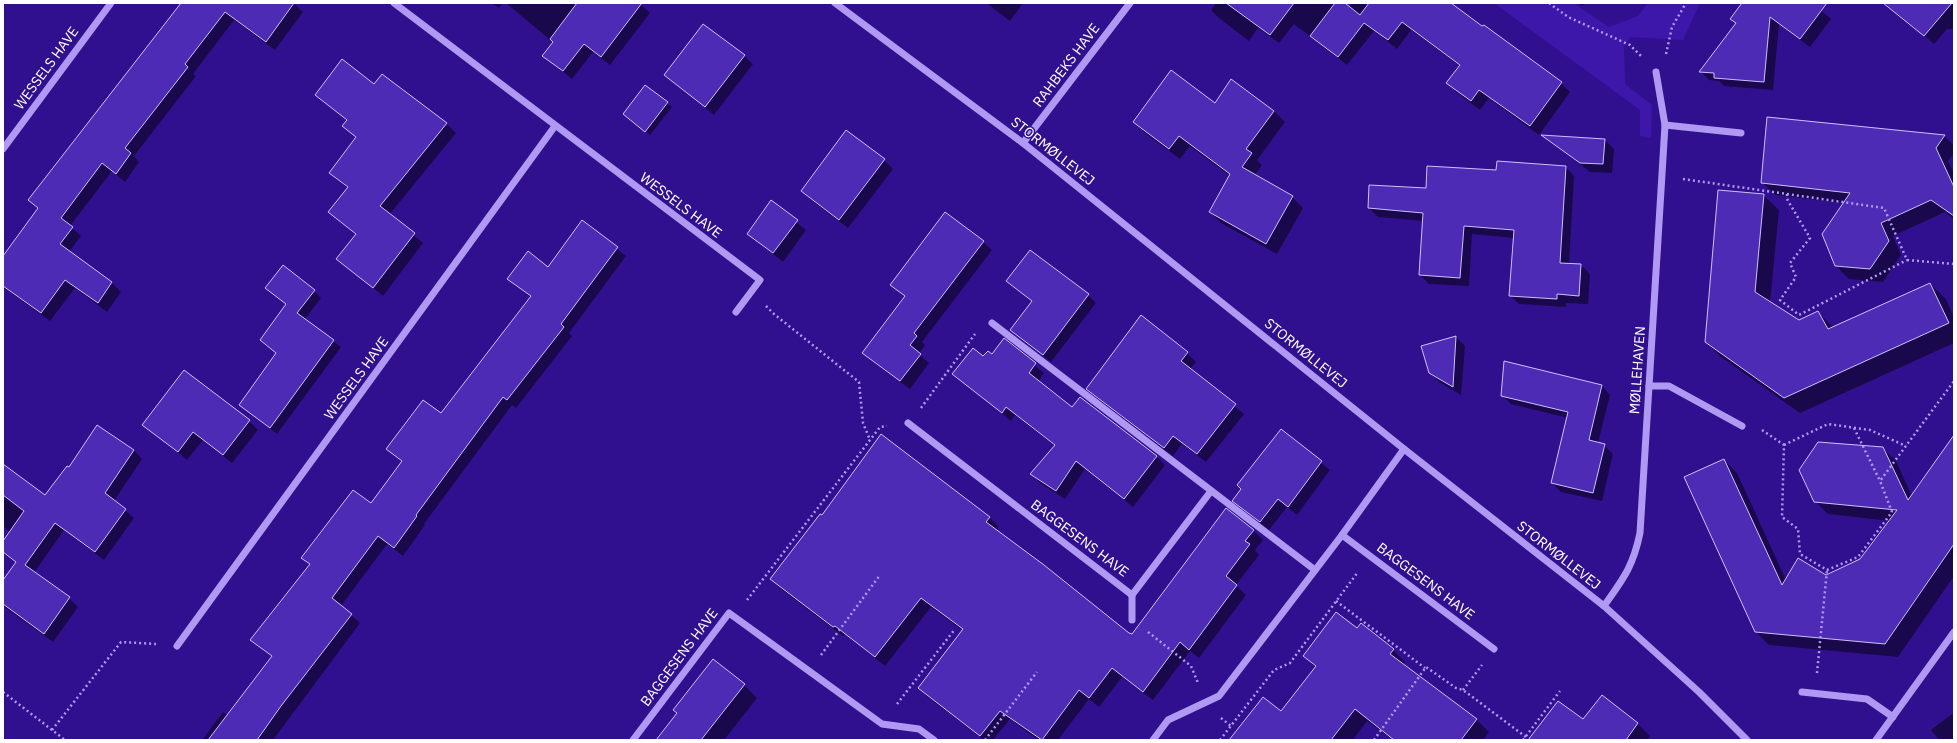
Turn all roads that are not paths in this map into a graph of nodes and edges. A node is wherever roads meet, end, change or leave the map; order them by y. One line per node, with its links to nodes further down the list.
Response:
1 (111, 3): 10 (street, WESSELS HAVE)
2 (394, 3): 6 (street, WESSELS HAVE)
3 (835, 3): 9 (street, STORMØLLEVEJ)
4 (1130, 3): 9 (street, RAHBEKS HAVE)
5 (1656, 72): 7 (street, MØLLEHAVEN)
6 (555, 126): 11 (street, WESSELS HAVE); 24 (street, WESSELS HAVE)
7 (1665, 126): 8 (street); 13 (street, MØLLEHAVEN)
8 (1741, 133)
9 (1022, 143): 16 (street, STORMØLLEVEJ)
10 (3, 149)
11 (736, 312)
12 (992, 323): 17 (street)
13 (1649, 386): 15 (street); 21 (street, MØLLEHAVEN)
14 (908, 423): 20 (street, BAGGESENS HAVE)
15 (1742, 426)
16 (1404, 449): 18 (street); 21 (street, STORMØLLEVEJ)
17 (1211, 491): 19 (street); 20 (street, BAGGESENS HAVE)
18 (1342, 535): 19 (street); 25 (street, BAGGESENS HAVE)
19 (1315, 570): 30 (street)
20 (1132, 595): 22 (street)
21 (1604, 606): 31 (street, STORMØLLEVEJ)
22 (1132, 620)
23 (1954, 632): 27 (street)
24 (177, 646)
25 (1494, 648)
26 (1802, 692): 27 (street)
27 (1892, 717): 32 (street)
28 (633, 740): 29 (street, BAGGESENS HAVE)
29 (934, 740)
30 (1153, 740)
31 (1747, 740)
32 (1876, 740)

